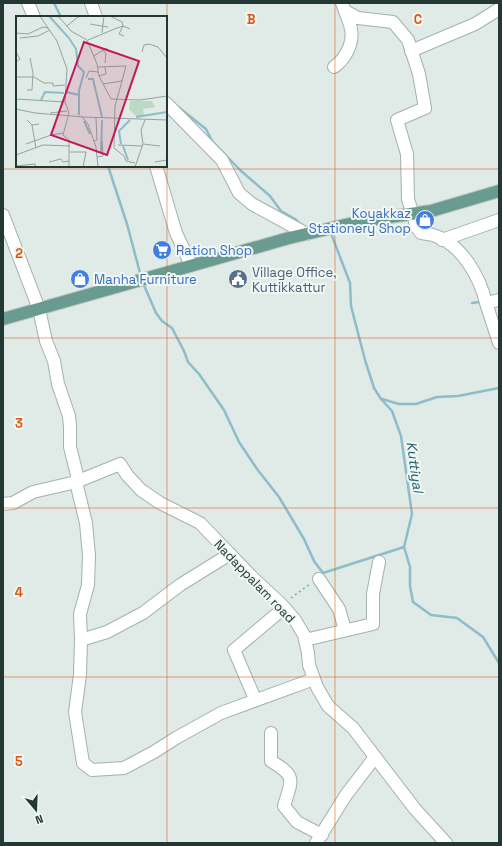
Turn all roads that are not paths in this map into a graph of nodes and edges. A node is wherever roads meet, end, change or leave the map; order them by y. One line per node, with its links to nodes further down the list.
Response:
1 (28, 3): 5 (street)
2 (91, 3): 6 (street)
3 (343, 7): 7 (street); 8 (street)
4 (499, 9): 7 (street)
5 (34, 16)
6 (96, 16)
7 (411, 51): 12 (street)
8 (334, 67)
9 (167, 103): 15 (street)
10 (156, 167): 17 (street)
11 (499, 191): 12 (main road)
12 (412, 214): 15 (main road); 16 (street)
13 (3, 215): 20 (street)
14 (499, 220): 16 (street)
15 (307, 234): 17 (main road)
16 (442, 240): 19 (street)
17 (192, 265): 20 (main road)
18 (499, 300): 19 (street)
19 (486, 303): 22 (street)
20 (39, 309): 21 (main road); 23 (street)
21 (3, 319)
22 (499, 344)
23 (76, 482): 24 (street, Nadappalam road); 25 (street, Nadappalam road); 30 (street)
24 (3, 504)
25 (230, 554): 28 (street, Nadappalam road); 30 (street)
26 (379, 562): 29 (street)
27 (319, 579): 29 (street)
28 (283, 606): 31 (street, Nadappalam road); 33 (street)
29 (345, 630): 31 (street)
30 (81, 640): 33 (street)
31 (305, 640): 32 (street, Nadappalam road)
32 (314, 679): 33 (street); 35 (street, Nadappalam road)
33 (255, 699)
34 (271, 733): 36 (street)
35 (375, 756): 36 (street); 37 (street, Nadappalam road)
36 (319, 839)
37 (446, 843)

